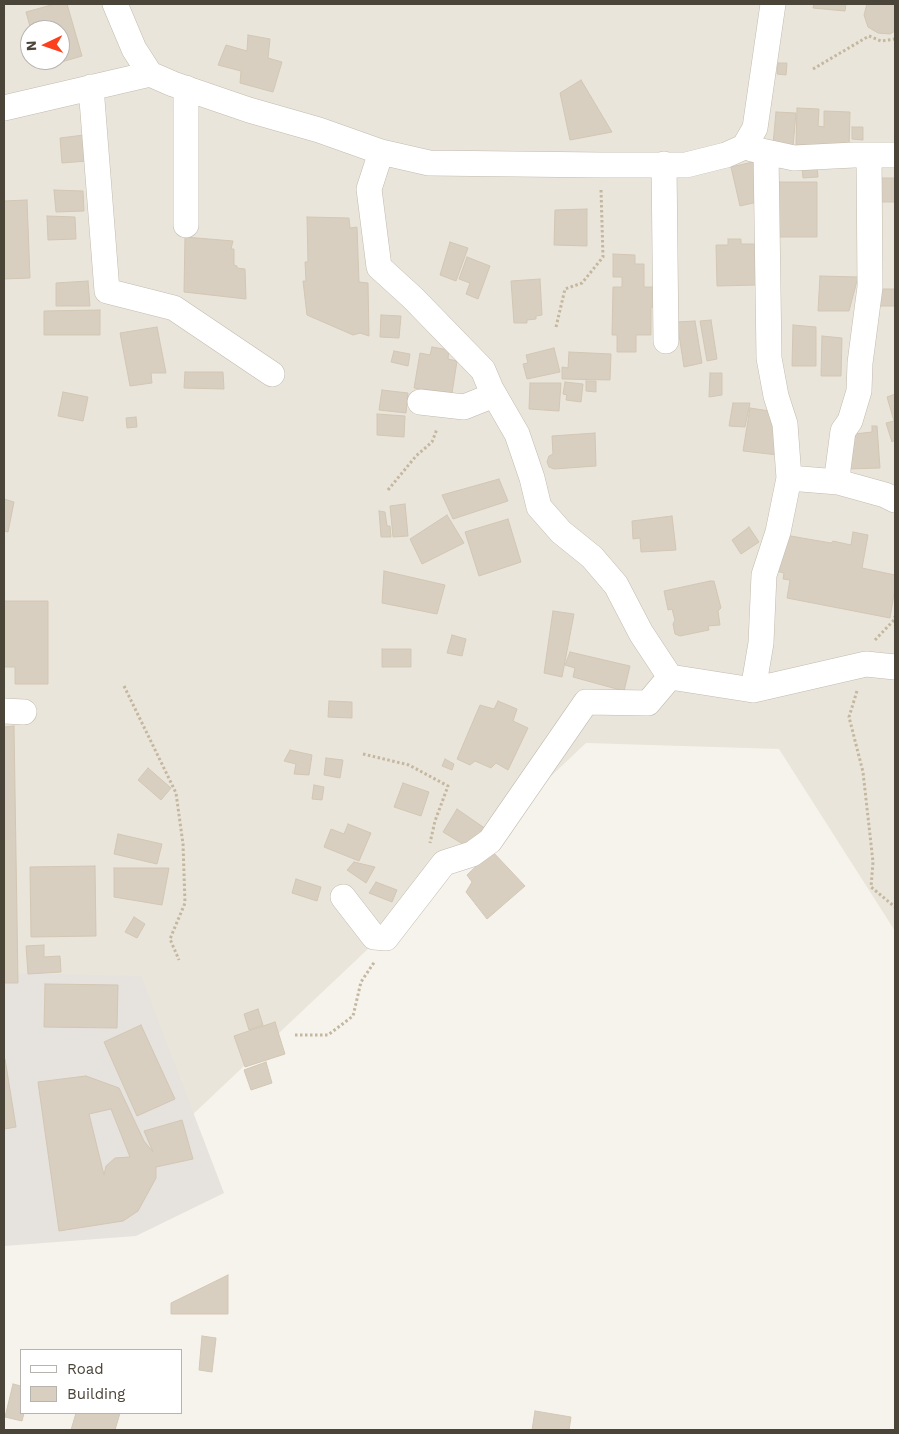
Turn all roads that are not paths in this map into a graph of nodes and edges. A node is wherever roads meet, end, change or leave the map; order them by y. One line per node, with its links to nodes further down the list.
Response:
1 (115, 4): 3 (street)
2 (773, 4): 7 (street)
3 (150, 74): 4 (street); 5 (street)
4 (91, 87): 6 (street); 14 (street)
5 (186, 88): 8 (street); 12 (street)
6 (4, 108)
7 (755, 149): 9 (street); 11 (street); 17 (street)
8 (381, 152): 11 (street); 15 (street)
9 (869, 155): 10 (street); 18 (street)
10 (895, 155)
11 (664, 164): 13 (street)
12 (186, 225)
13 (666, 340)
14 (272, 374)
15 (494, 395): 16 (street); 21 (street)
16 (420, 402)
17 (788, 478): 18 (street); 22 (street)
18 (838, 482): 19 (street)
19 (895, 500)
20 (895, 667): 22 (street)
21 (670, 677): 22 (street); 23 (street)
22 (753, 690)
23 (343, 897)

